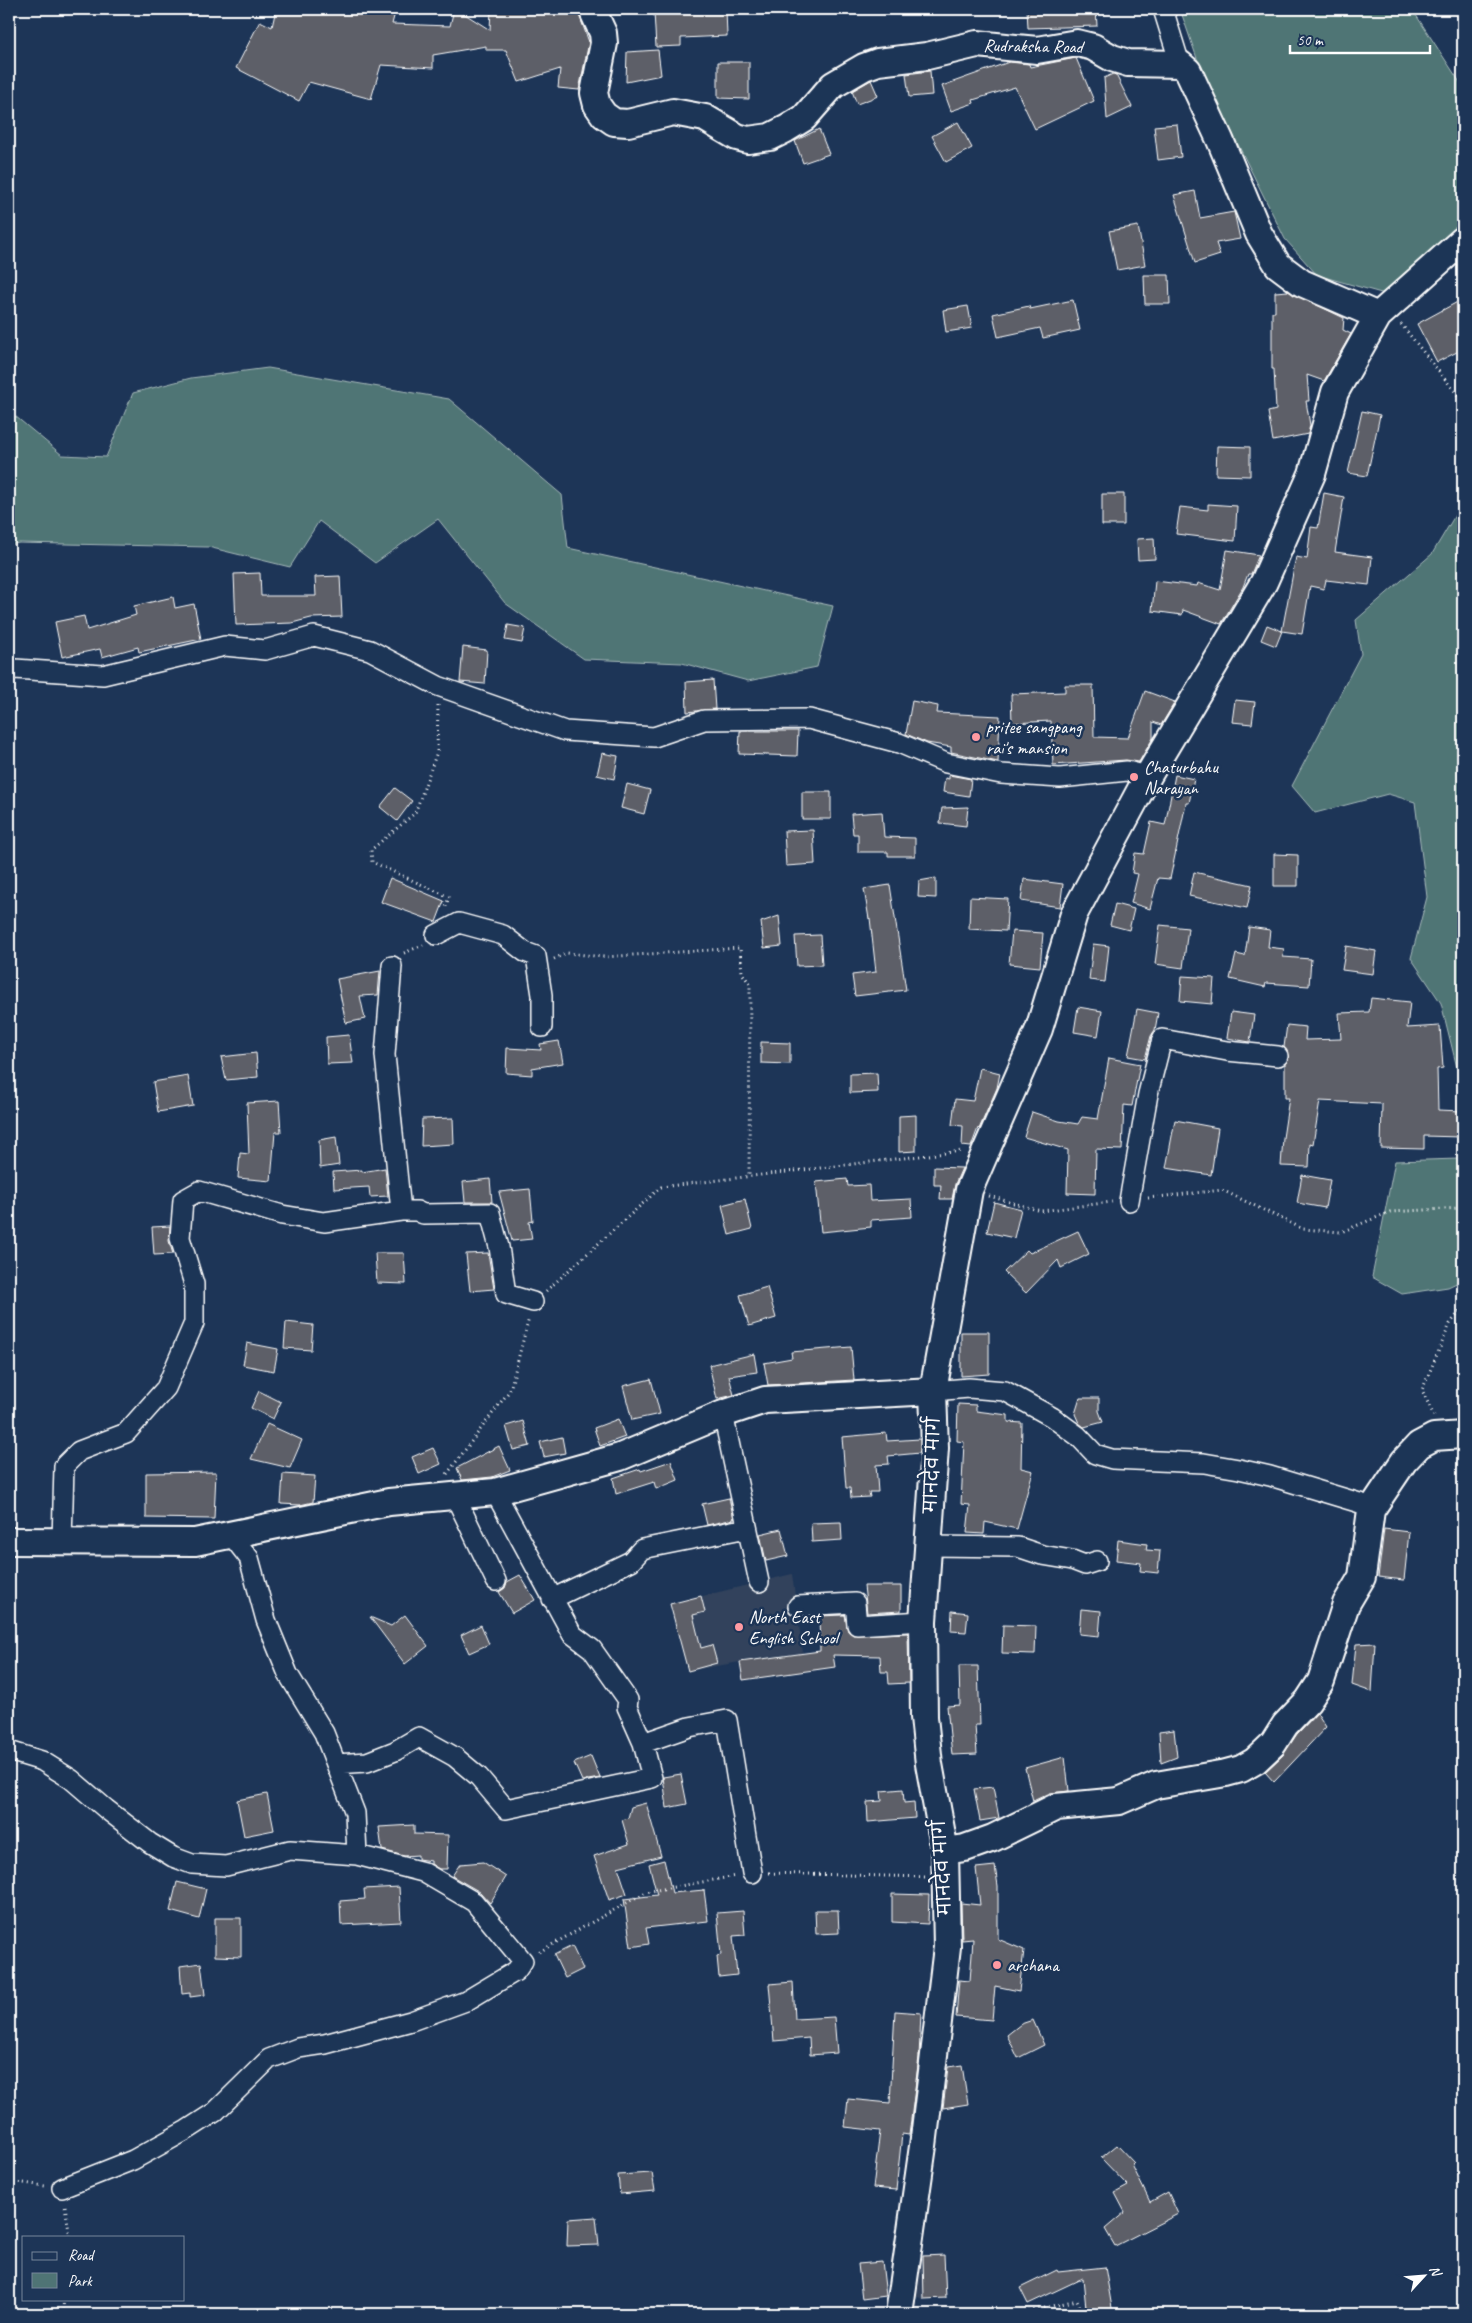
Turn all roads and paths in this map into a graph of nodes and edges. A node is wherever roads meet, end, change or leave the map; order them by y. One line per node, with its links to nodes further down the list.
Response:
1 (592, 9): 3 (main road, Rudraksha Road)
2 (1163, 9): 3 (street)
3 (1180, 64): 5 (main road)
4 (1463, 240): 5 (main road, मानदेव मार्ग)
5 (1378, 316): 6 (path); 9 (main road, मानदेव मार्ग)
6 (1463, 397)
7 (9, 670): 8 (street)
8 (438, 686): 9 (street); 10 (path)
9 (1148, 776): 15 (main road, मानदेव मार्ग)
10 (436, 935): 11 (street); 12 (path)
11 (536, 956): 13 (street); 16 (path)
12 (392, 966): 20 (street)
13 (542, 1027)
14 (1278, 1056): 18 (street)
15 (988, 1148): 16 (path); 17 (main road, मानदेव मार्ग)
16 (749, 1176): 21 (path)
17 (969, 1190): 18 (path); 23 (main road, मानदेव मार्ग)
18 (1129, 1200): 19 (path)
19 (1463, 1206)
20 (401, 1211): 21 (street); 33 (street)
21 (533, 1302): 28 (path)
22 (1463, 1315): 26 (path)
23 (933, 1391): 24 (main road); 29 (street); 34 (main road, मानदेव मार्ग)
24 (724, 1414): 27 (main road); 30 (street)
25 (1463, 1435): 26 (main road)
26 (1434, 1437): 29 (main road)
27 (495, 1492): 28 (main road); 38 (street)
28 (448, 1496): 31 (main road); 36 (street)
29 (1371, 1510): 45 (main road)
30 (747, 1528): 37 (street); 38 (street)
31 (232, 1536): 33 (main road); 43 (street)
32 (9, 1541): 33 (main road)
33 (62, 1542)
34 (928, 1546): 35 (street); 40 (main road, मानदेव मार्ग)
35 (1097, 1561)
36 (496, 1581)
37 (758, 1582)
38 (552, 1599): 41 (street)
39 (798, 1606): 40 (street)
40 (923, 1621): 45 (main road, मानदेव मार्ग)
41 (642, 1743): 43 (street); 46 (street)
42 (9, 1751): 44 (street)
43 (336, 1764): 44 (street)
44 (357, 1855): 47 (street)
45 (945, 1864): 46 (path); 51 (main road, मानदेव मार्ग)
46 (752, 1873): 47 (path)
47 (523, 1962): 48 (street)
48 (62, 2188)
49 (63, 2300): 50 (path)
50 (64, 2314)
51 (899, 2314)
52 (1019, 2314): 53 (path)
53 (1082, 2314)

